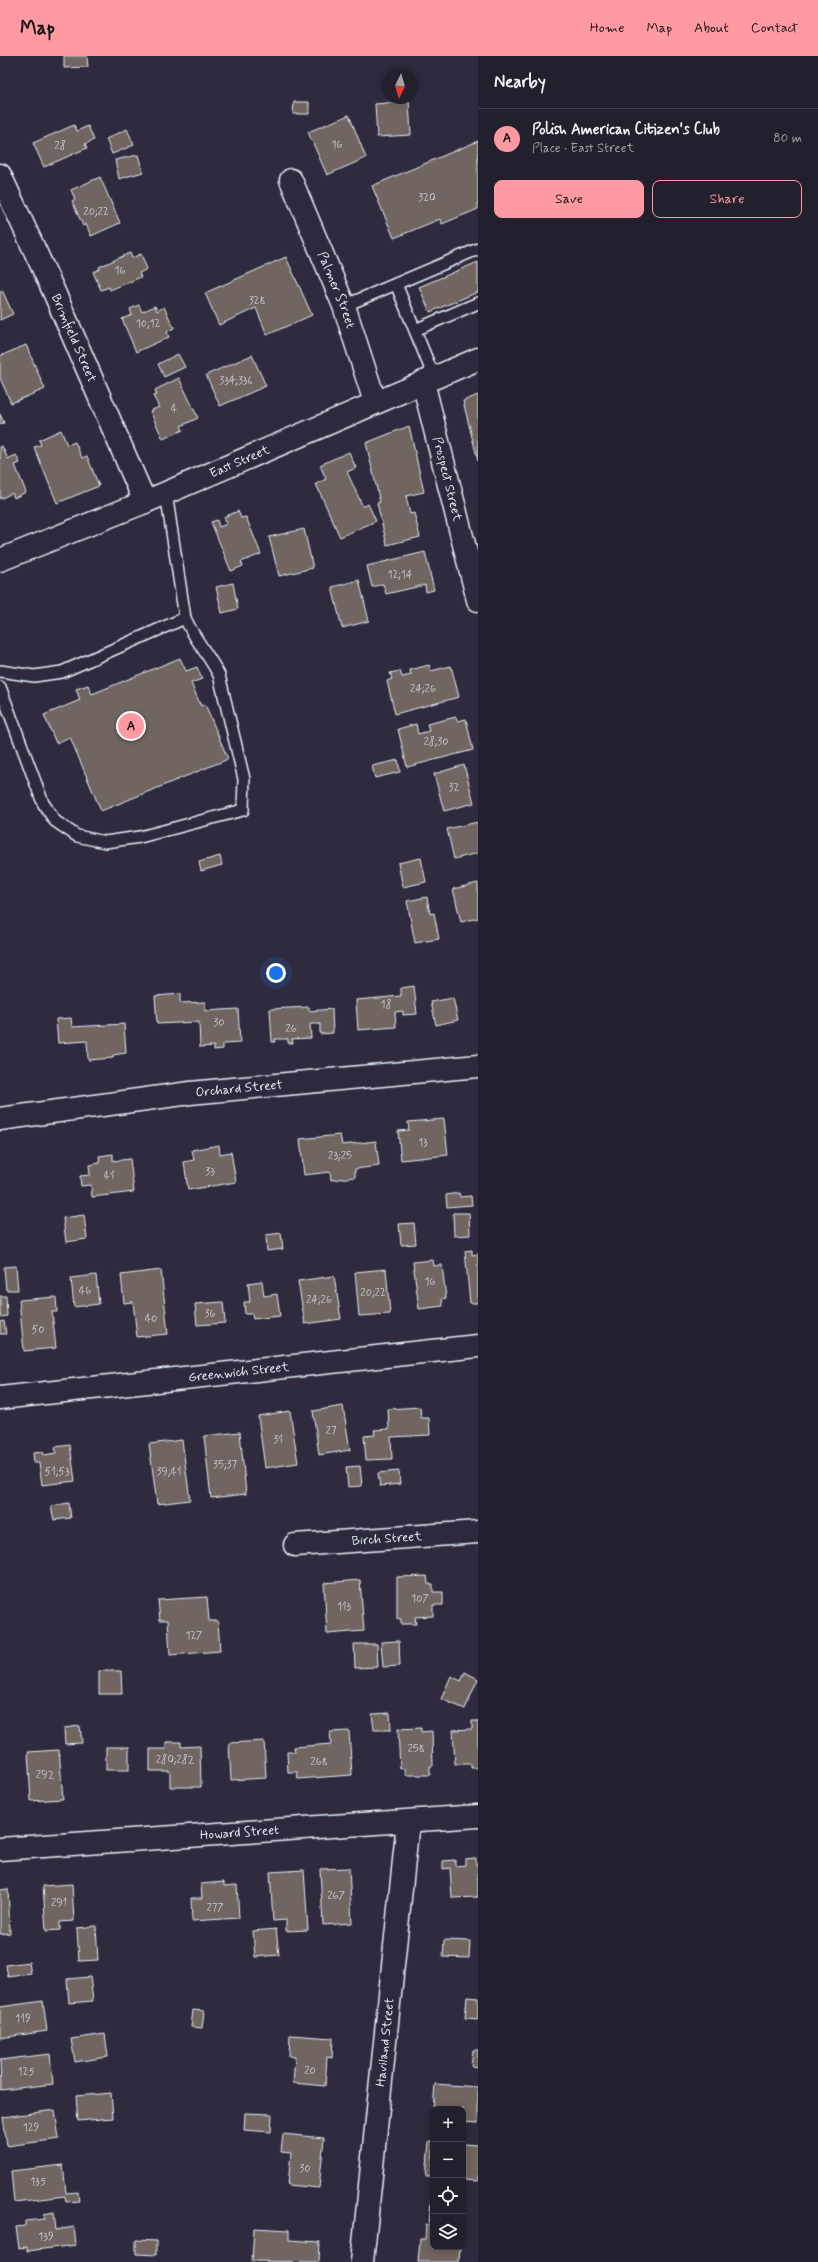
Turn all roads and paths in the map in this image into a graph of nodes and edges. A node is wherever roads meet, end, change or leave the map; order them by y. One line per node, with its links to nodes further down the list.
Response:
1 (0, 175): 12 (street, Brimfield Street)
2 (291, 180): 6 (street, Palmer Street)
3 (478, 249): 4 (lane)
4 (396, 284): 6 (lane); 7 (lane)
5 (478, 303): 7 (lane)
6 (344, 306): 10 (street, Palmer Street)
7 (415, 330): 9 (lane)
8 (478, 359): 9 (street, East Street)
9 (428, 379): 10 (street, East Street); 14 (street, Prospect Street)
10 (375, 402): 11 (street, East Street)
11 (166, 493): 12 (street, East Street); 15 (lane)
12 (145, 502): 13 (street, East Street)
13 (0, 560)
14 (478, 600)
15 (185, 618): 16 (lane); 17 (lane)
16 (0, 671)
17 (0, 687)
18 (478, 1066): 19 (street, Orchard Street)
19 (0, 1119)
20 (478, 1346): 21 (street, Greenwich Street)
21 (0, 1398)
22 (478, 1532): 23 (street, Birch Street)
23 (295, 1546)
24 (478, 1816): 25 (street, Howard Street)
25 (408, 1822): 26 (street, Howard Street); 27 (street, Haviland Street)
26 (0, 1849)
27 (362, 2262)

